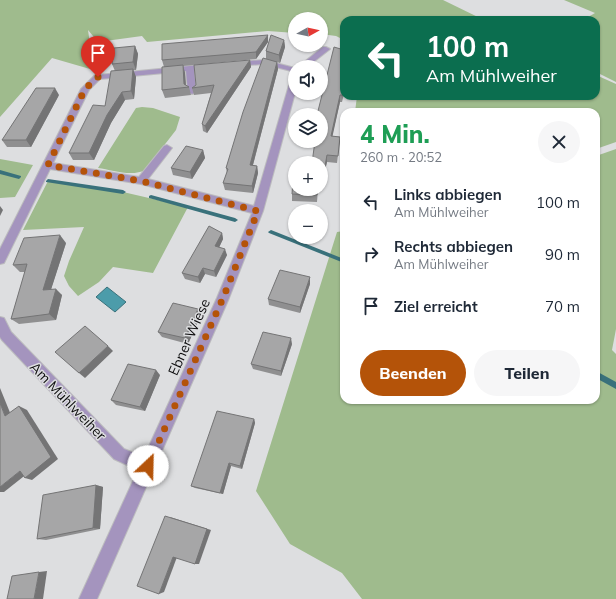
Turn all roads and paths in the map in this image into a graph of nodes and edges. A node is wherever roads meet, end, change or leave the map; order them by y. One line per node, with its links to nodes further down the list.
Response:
1 (322, 52): 2 (street)
2 (311, 60)
3 (190, 68): 4 (street); 5 (street); 8 (street)
4 (288, 68)
5 (192, 92)
6 (289, 100): 10 (street, Ebner Wiese)
7 (167, 148): 9 (street)
8 (48, 165): 9 (street); 11 (street)
9 (141, 181): 10 (street)
10 (258, 211): 13 (street, Ebner Wiese)
11 (0, 260)
12 (0, 322): 13 (street, Am Mühlweiher)
13 (148, 466): 14 (street, Ebner Wiese)
14 (88, 599)

